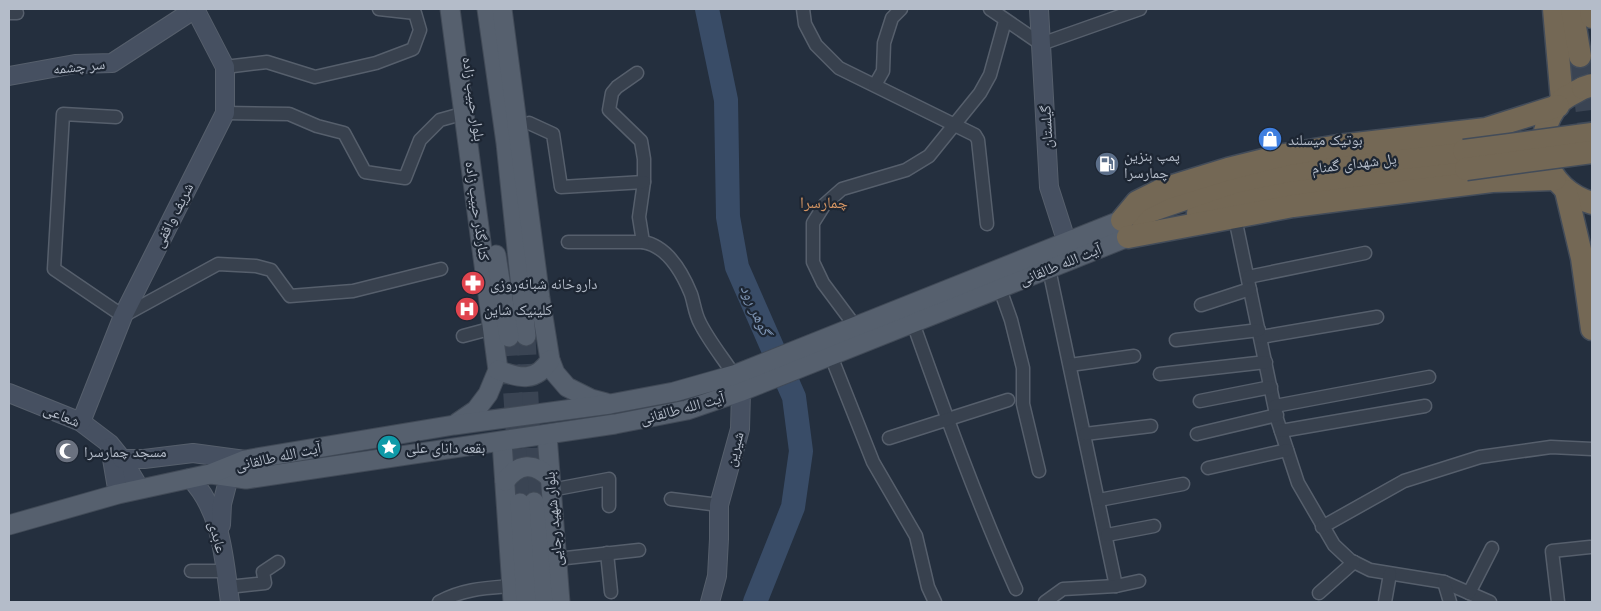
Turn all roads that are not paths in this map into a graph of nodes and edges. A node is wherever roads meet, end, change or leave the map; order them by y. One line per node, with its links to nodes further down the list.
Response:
1 (195, 9): 19 (street, شریف واقفی); 21 (street, سر چشمه)
2 (379, 9): 19 (street)
3 (450, 9): 26 (main road, کنارگذر حبیب زاده)
4 (462, 9): 55 (main road, بلوار حبیب زاده)
5 (487, 9): 55 (main road, بلوار حبیب زاده)
6 (502, 9): 60 (main road)
7 (803, 9): 22 (street)
8 (901, 9): 22 (street)
9 (990, 9): 16 (street)
10 (1039, 9): 17 (street, گیلستان)
11 (1140, 9): 17 (street)
12 (1554, 9): 24 (highway)
13 (1572, 9): 18 (highway)
14 (1591, 9): 15 (highway)
15 (1592, 17)
16 (1005, 21): 17 (street); 29 (street)
17 (1041, 44): 42 (street, گیلستان)
18 (1580, 56)
19 (225, 67): 25 (street, شریف واقفی)
20 (637, 73): 34 (street)
21 (9, 76)
22 (875, 85): 29 (street)
23 (1588, 86): 24 (highway)
24 (1560, 103): 30 (highway); 35 (highway)
25 (225, 113): 26 (street); 49 (street, شریف واقفی)
26 (465, 113): 55 (main road, کنارگذر حبیب زاده)
27 (116, 117): 49 (street)
28 (529, 123): 34 (street)
29 (953, 125): 38 (street); 52 (street)
30 (1486, 129): 33 (highway); 39 (highway)
31 (1592, 134): 39 (highway, پل شهدای گمنام, bridge)
32 (1592, 152): 39 (highway, پل شهدای گمنام, bridge)
33 (1492, 181): 35 (highway); 37 (highway)
34 (644, 182): 41 (street)
35 (1560, 185): 36 (highway); 53 (highway)
36 (1592, 203)
37 (1235, 218): 39 (highway); 46 (street)
38 (987, 224)
39 (1125, 228): 42 (main road, آیت الله طالقانی); 45 (main road, آیت الله طالقانی)
40 (568, 242): 41 (street)
41 (643, 242): 66 (street)
42 (1067, 243): 52 (main road, آیت الله طالقانی)
43 (1365, 253): 46 (street)
44 (441, 269): 49 (street)
45 (1050, 269): 47 (main road, آیت الله طالقانی); 62 (street)
46 (1249, 283): 48 (street); 54 (street)
47 (1000, 289): 51 (main road, آیت الله طالقانی); 92 (street)
48 (1201, 306)
49 (123, 316): 75 (street, شریف واقفی)
50 (1377, 317): 54 (street)
51 (913, 323): 58 (main road, آیت الله طالقانی); 74 (street)
52 (855, 326): 58 (main road, آیت الله طالقانی)
53 (1592, 329)
54 (1260, 333): 57 (street); 61 (street)
55 (509, 334): 56 (street); 63 (main road, کنارگذر حبیب زاده)
56 (463, 336)
57 (1176, 340)
58 (828, 350): 66 (main road, آیت الله طالقانی); 133 (street)
59 (1134, 356): 62 (street)
60 (550, 360): 63 (main road); 71 (main road)
61 (1266, 362): 64 (street); 67 (street)
62 (1070, 365): 79 (street)
63 (498, 370): 76 (main road, کنارگذر حبیب زاده)
64 (1160, 374)
65 (1429, 377): 73 (street)
66 (738, 385): 71 (main road, آیت الله طالقانی); 81 (main road, آیت الله طالقانی); 103 (street, شیرین)
67 (1271, 387): 70 (street); 73 (street)
68 (9, 393): 75 (street, شعاعی)
69 (1008, 400): 74 (street)
70 (1200, 401)
71 (610, 404): 76 (main road, آیت الله طالقانی)
72 (1424, 406): 78 (street)
73 (1276, 411): 78 (street); 80 (street)
74 (947, 419): 82 (street); 123 (street)
75 (81, 422): 85 (street, شعاعی)
76 (454, 425): 83 (main road, آیت الله طالقانی)
77 (1151, 426): 79 (street)
78 (1281, 431): 87 (street)
79 (1085, 434): 102 (street)
80 (1197, 434)
81 (547, 435): 84 (main road, آیت الله طالقانی); 97 (main road, بلوار شهید رجایی)
82 (889, 438)
83 (345, 442): 89 (main road, آیت الله طالقانی); 90 (main road)
84 (502, 442): 90 (main road, آیت الله طالقانی); 96 (main road)
85 (110, 444): 88 (street, شعاعی); 100 (street)
86 (1592, 449): 107 (street)
87 (1287, 450): 91 (street); 107 (street)
88 (122, 459): 89 (street); 99 (street, شعاعی)
89 (245, 460): 93 (main road, آیت الله طالقانی)
90 (349, 464): 94 (main road, آیت الله طالقانی)
91 (1208, 468)
92 (1039, 471)
93 (210, 474): 94 (main road, آیت الله طالقانی); 95 (main road, آیت الله طالقانی)
94 (229, 477): 109 (street)
95 (190, 478): 99 (main road, آیت الله طالقانی); 109 (street, عابدی)
96 (505, 481): 97 (main road); 127 (main road)
97 (551, 484): 104 (street); 114 (main road, بلوار شهید رجایی)
98 (1183, 484): 102 (street)
99 (140, 489): 100 (main road, آیت الله طالقانی)
100 (118, 494): 105 (main road, آیت الله طالقانی)
101 (671, 499): 103 (street)
102 (1099, 500): 108 (street)
103 (719, 505): 132 (street, شیرین)
104 (610, 506)
105 (9, 525)
106 (1154, 526): 108 (street)
107 (1322, 527): 116 (street)
108 (1107, 535): 121 (street)
109 (221, 543): 122 (street, عابدی)
110 (1590, 547): 138 (street)
111 (1492, 548): 126 (street)
112 (639, 550): 113 (street)
113 (607, 553): 114 (street); 124 (street)
114 (557, 559): 131 (main road, بلوار شهید رجایی)
115 (278, 562): 122 (street)
116 (1354, 562): 118 (street); 125 (street)
117 (191, 571): 122 (street)
118 (1390, 574): 120 (street); 135 (street)
119 (1139, 580): 121 (street)
120 (1444, 582): 126 (street); 136 (street)
121 (1116, 586): 134 (street)
122 (228, 587)
123 (1016, 589)
124 (611, 592)
125 (1319, 593)
126 (1469, 593): 137 (street)
127 (512, 594): 128 (street)
128 (439, 602)
129 (526, 602): 130 (main road, بلوار شهید رجایی)
130 (543, 602)
131 (560, 602)
132 (710, 602)
133 (935, 602)
134 (1045, 602)
135 (1385, 602)
136 (1450, 602)
137 (1490, 602)
138 (1558, 602)

